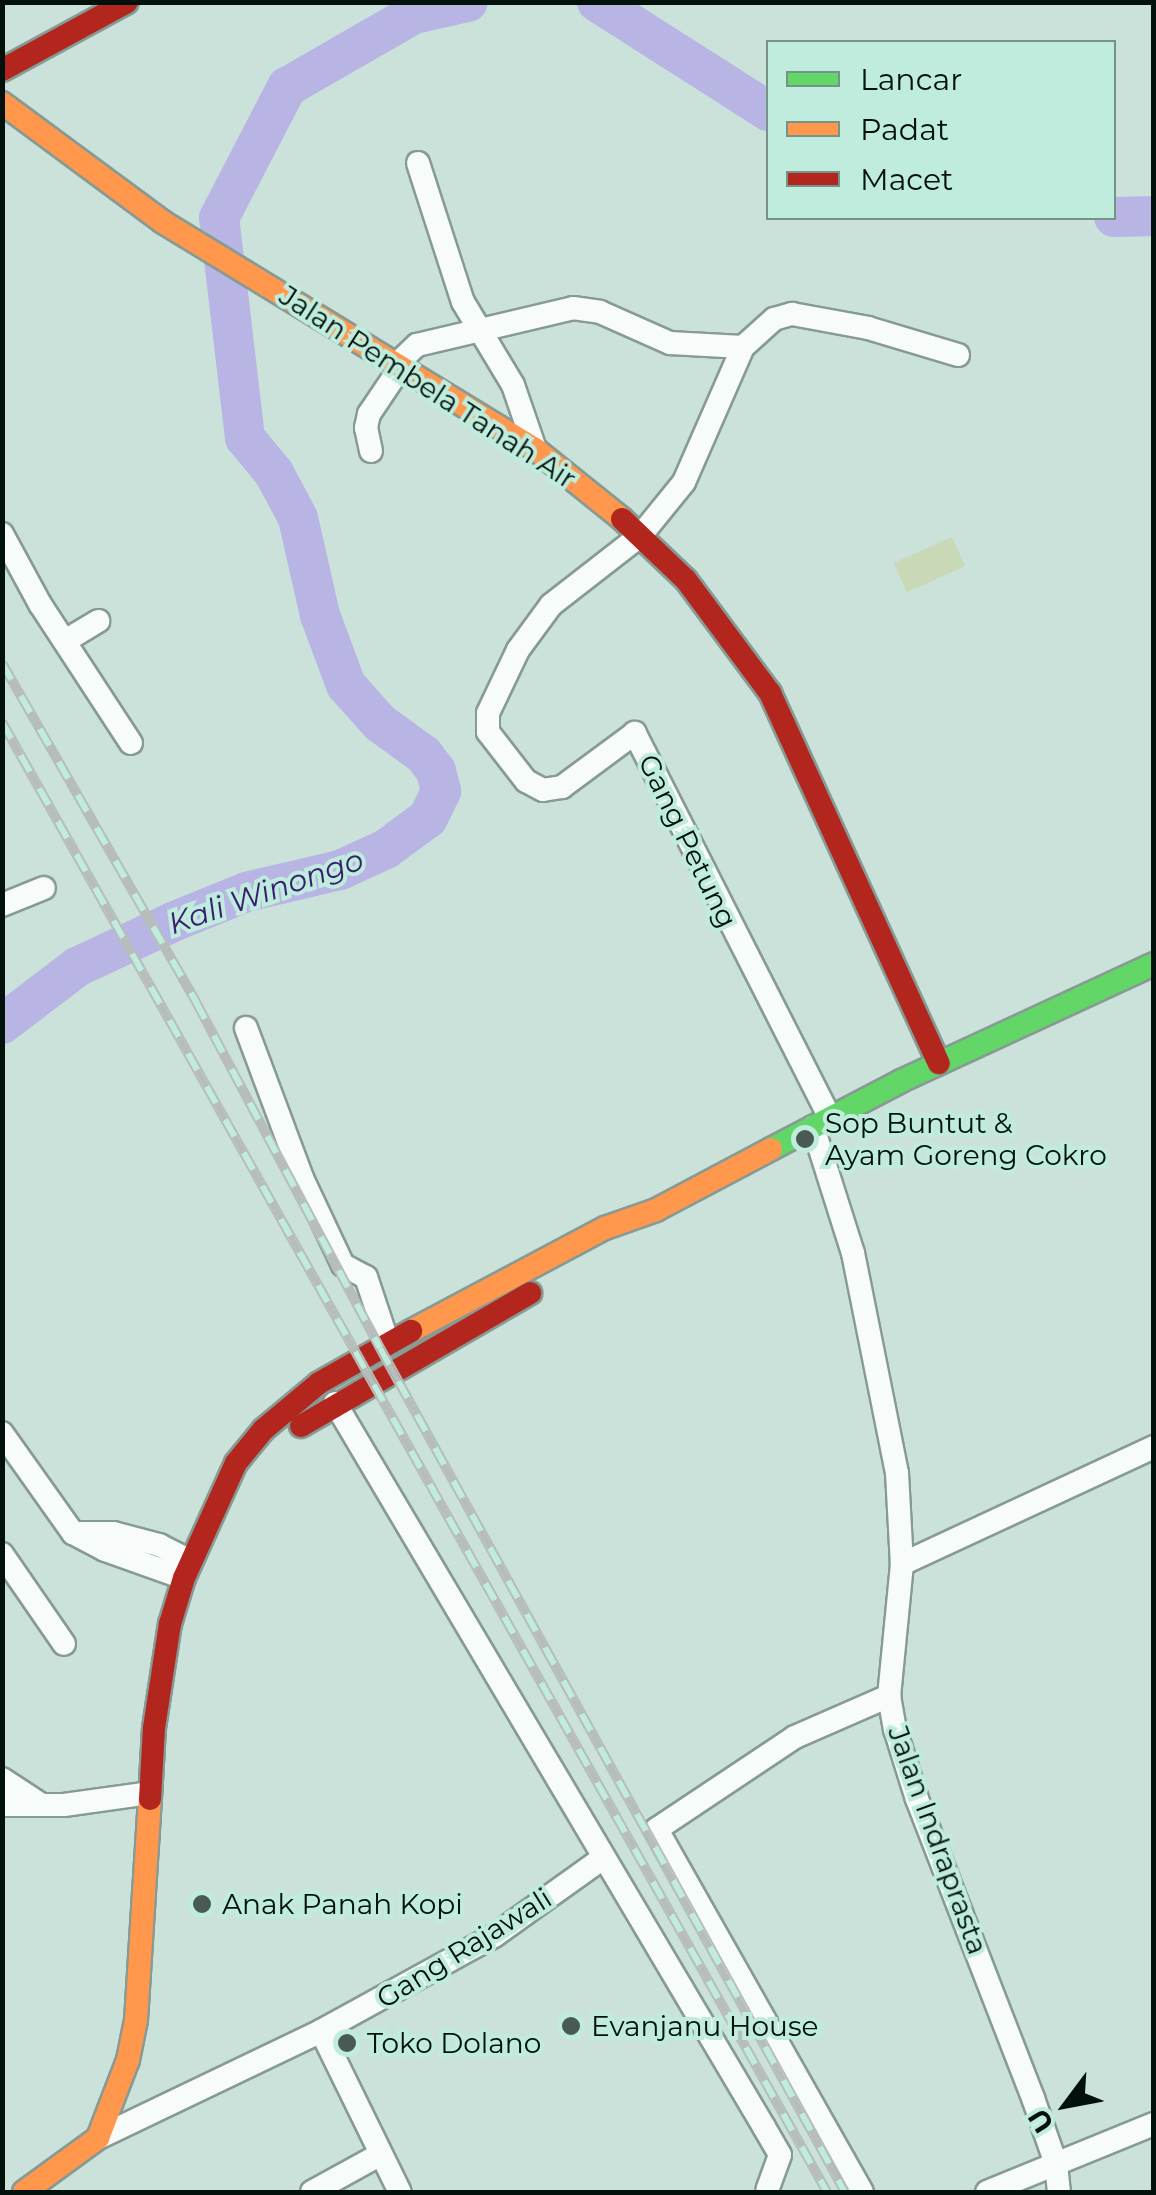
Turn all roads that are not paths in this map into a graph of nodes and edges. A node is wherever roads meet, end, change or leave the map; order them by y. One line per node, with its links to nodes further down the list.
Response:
1 (127, 2): 2 (main road)
2 (3, 69)
3 (2, 103): 8 (main road, Jalan Pembela Tanah Air)
4 (418, 163): 5 (street)
5 (483, 331): 6 (street); 8 (street); 9 (street)
6 (744, 347): 7 (street); 12 (street)
7 (958, 356)
8 (398, 366): 9 (main road, Jalan Pembela Tanah Air); 10 (street)
9 (535, 449): 12 (main road, Jalan Pembela Tanah Air)
10 (371, 451)
11 (2, 534): 14 (street)
12 (640, 535): 20 (main road, Jalan Pembela Tanah Air); 21 (street, Gang Petung)
13 (98, 621): 14 (street)
14 (64, 641): 15 (street)
15 (131, 742)
16 (44, 888): 17 (street)
17 (2, 905)
18 (1154, 964): 20 (main road)
19 (246, 1028): 23 (street)
20 (939, 1064): 21 (main road)
21 (821, 1122): 22 (main road); 29 (street, Jalan Indraprasta)
22 (656, 1210): 23 (main road); 24 (main road)
23 (388, 1343): 27 (main road)
24 (336, 1403): 27 (main road); 37 (street)
25 (2, 1432): 30 (street)
26 (1154, 1447): 29 (street)
27 (221, 1498): 30 (main road)
28 (2, 1554): 31 (street)
29 (902, 1564): 32 (street, Jalan Indraprasta)
30 (187, 1569): 34 (main road)
31 (64, 1644)
32 (889, 1696): 42 (street, Jalan Indraprasta); 47 (street)
33 (2, 1779): 35 (street)
34 (149, 1794): 35 (street); 40 (main road)
35 (42, 1805): 36 (street)
36 (6, 1809)
37 (604, 1858): 38 (street, Gang Rajawali); 46 (street)
38 (321, 2032): 40 (street, Gang Rajawali); 41 (street)
39 (1154, 2124): 42 (street)
40 (98, 2138): 43 (main road)
41 (379, 2155): 44 (street); 45 (street)
42 (1056, 2164): 48 (street); 49 (street, Jalan Indraprasta)
43 (24, 2192)
44 (312, 2192)
45 (400, 2192)
46 (764, 2192)
47 (862, 2192)
48 (986, 2192)
49 (1059, 2192)

